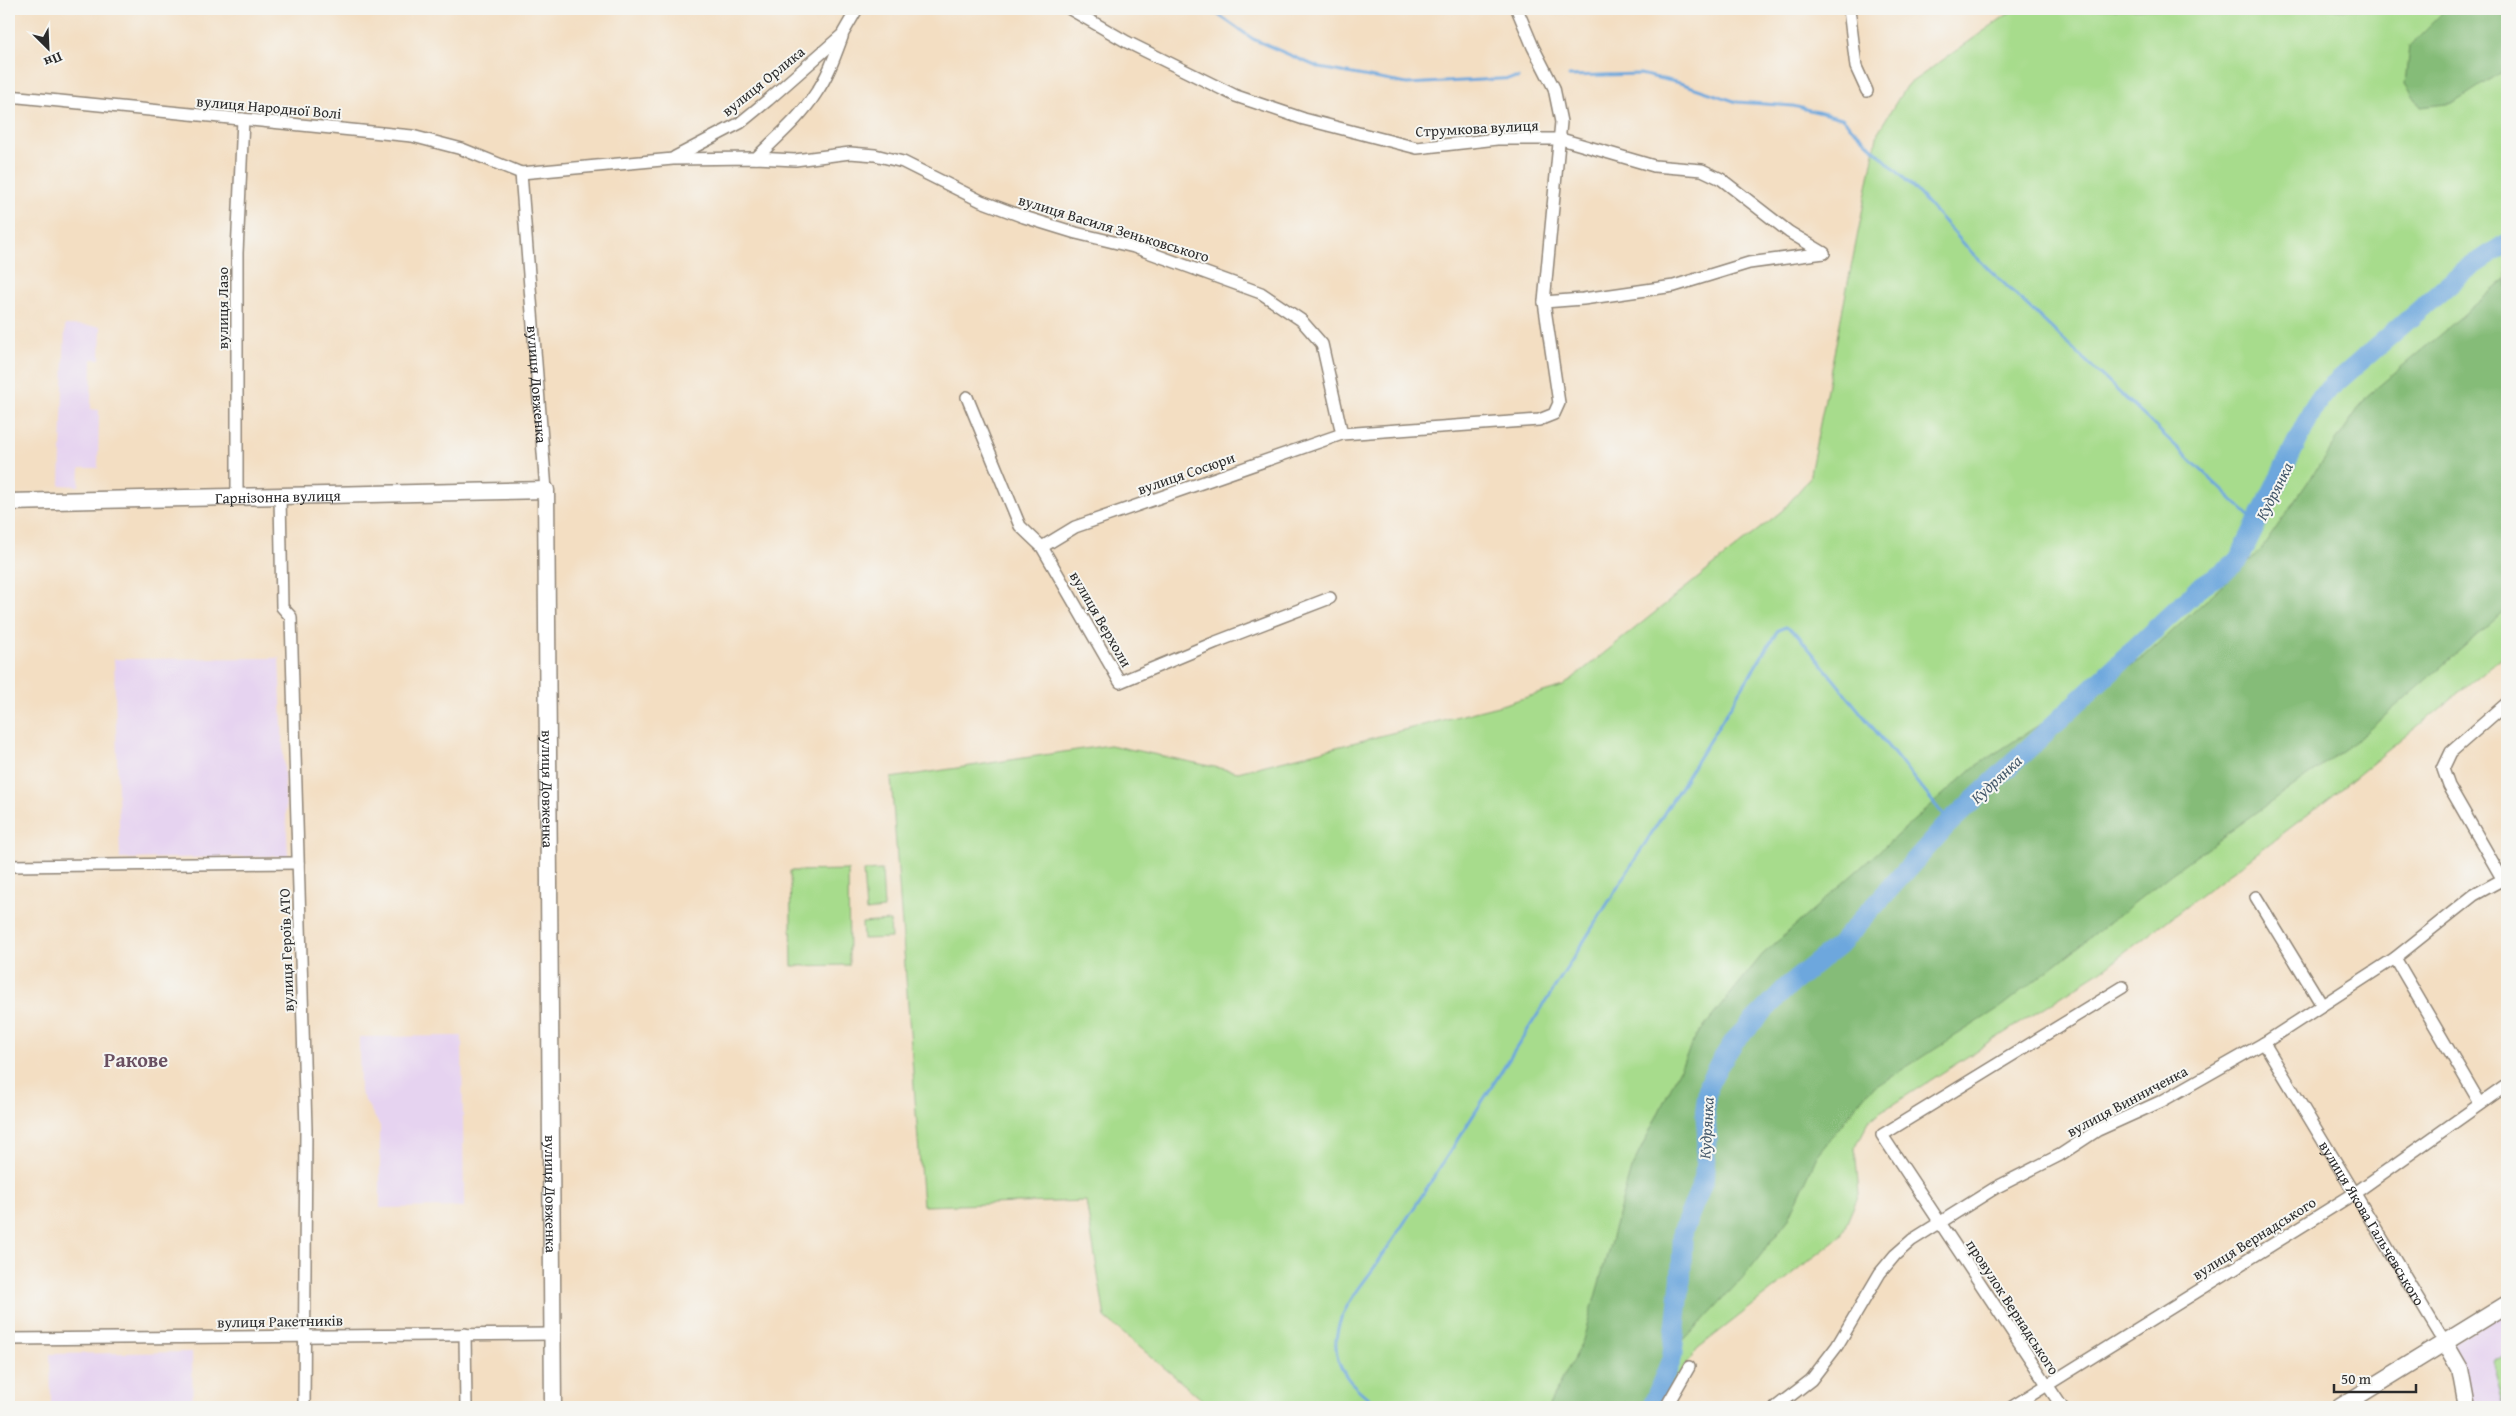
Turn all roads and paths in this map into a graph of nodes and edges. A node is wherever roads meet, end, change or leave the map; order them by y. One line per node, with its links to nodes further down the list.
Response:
1 (857, 9): 5 (street, вулиця Орлика)
2 (1070, 9): 9 (street, Струмкова вулиця)
3 (1517, 9): 9 (street)
4 (1849, 9): 6 (street)
5 (842, 35): 10 (street); 11 (street, вулиця Орлика)
6 (1866, 91)
7 (9, 96): 8 (street, вулиця Народної Волі)
8 (243, 119): 12 (street, вулиця Народної Волі); 17 (street, вулиця Лазо)
9 (1561, 139): 13 (street); 13 (street, Струмкова вулиця)
10 (756, 158): 11 (street, вулиця Василя Зеньковського); 15 (street, вулиця Василя Зеньковського)
11 (673, 159): 12 (street, вулиця Василя Зеньковського)
12 (522, 173): 16 (street, вулиця Довженка)
13 (1544, 302): 15 (street)
14 (967, 397): 20 (street, вулиця Верхоли)
15 (1342, 434): 20 (street, вулиця Сосюри)
16 (546, 490): 18 (street, Гарнізонна вулиця); 37 (street, вулиця Довженка)
17 (237, 496): 18 (street, Гарнізонна вулиця); 19 (street, Гарнізонна вулиця)
18 (280, 496): 23 (street, вулиця Героїв АТО)
19 (9, 502)
20 (1042, 547): 21 (street, вулиця Верхоли)
21 (1330, 598)
22 (2507, 703): 25 (street)
23 (298, 863): 24 (street); 38 (street, вулиця Героїв АТО)
24 (9, 866)
25 (2505, 878): 27 (street, вулиця Винниченка)
26 (2256, 897): 29 (street)
27 (2395, 958): 29 (street, вулиця Винниченка); 32 (street)
28 (2123, 987): 34 (street, провулок Вернадського)
29 (2322, 1005): 30 (street, вулиця Винниченка)
30 (2264, 1043): 33 (street, вулиця Якова Гальчевського); 34 (street, вулиця Винниченка)
31 (2507, 1086): 32 (street, вулиця Вернадського)
32 (2480, 1103): 33 (street, вулиця Вернадського)
33 (2355, 1193): 40 (street, вулиця Якова Гальчевського); 42 (street, вулиця Вернадського)
34 (1940, 1223): 42 (street, провулок Вернадського); 47 (street, вулиця Винниченка)
35 (2507, 1304): 40 (street)
36 (465, 1334): 37 (street, вулиця Ракетників); 38 (street, вулиця Ракетників); 44 (street)
37 (552, 1334): 45 (street, вулиця Довженка)
38 (305, 1336): 39 (street, вулиця Ракетників); 43 (street, вулиця Героїв АТО)
39 (9, 1339)
40 (2445, 1343): 50 (street); 51 (street, вулиця Якова Гальчевського)
41 (1689, 1368): 46 (street)
42 (2047, 1385): 48 (street, вулиця Вернадського); 49 (street, провулок Вернадського)
43 (304, 1407)
44 (466, 1407)
45 (553, 1407)
46 (1666, 1407)
47 (1776, 1407)
48 (2012, 1407)
49 (2062, 1407)
50 (2340, 1407)
51 (2467, 1407)

